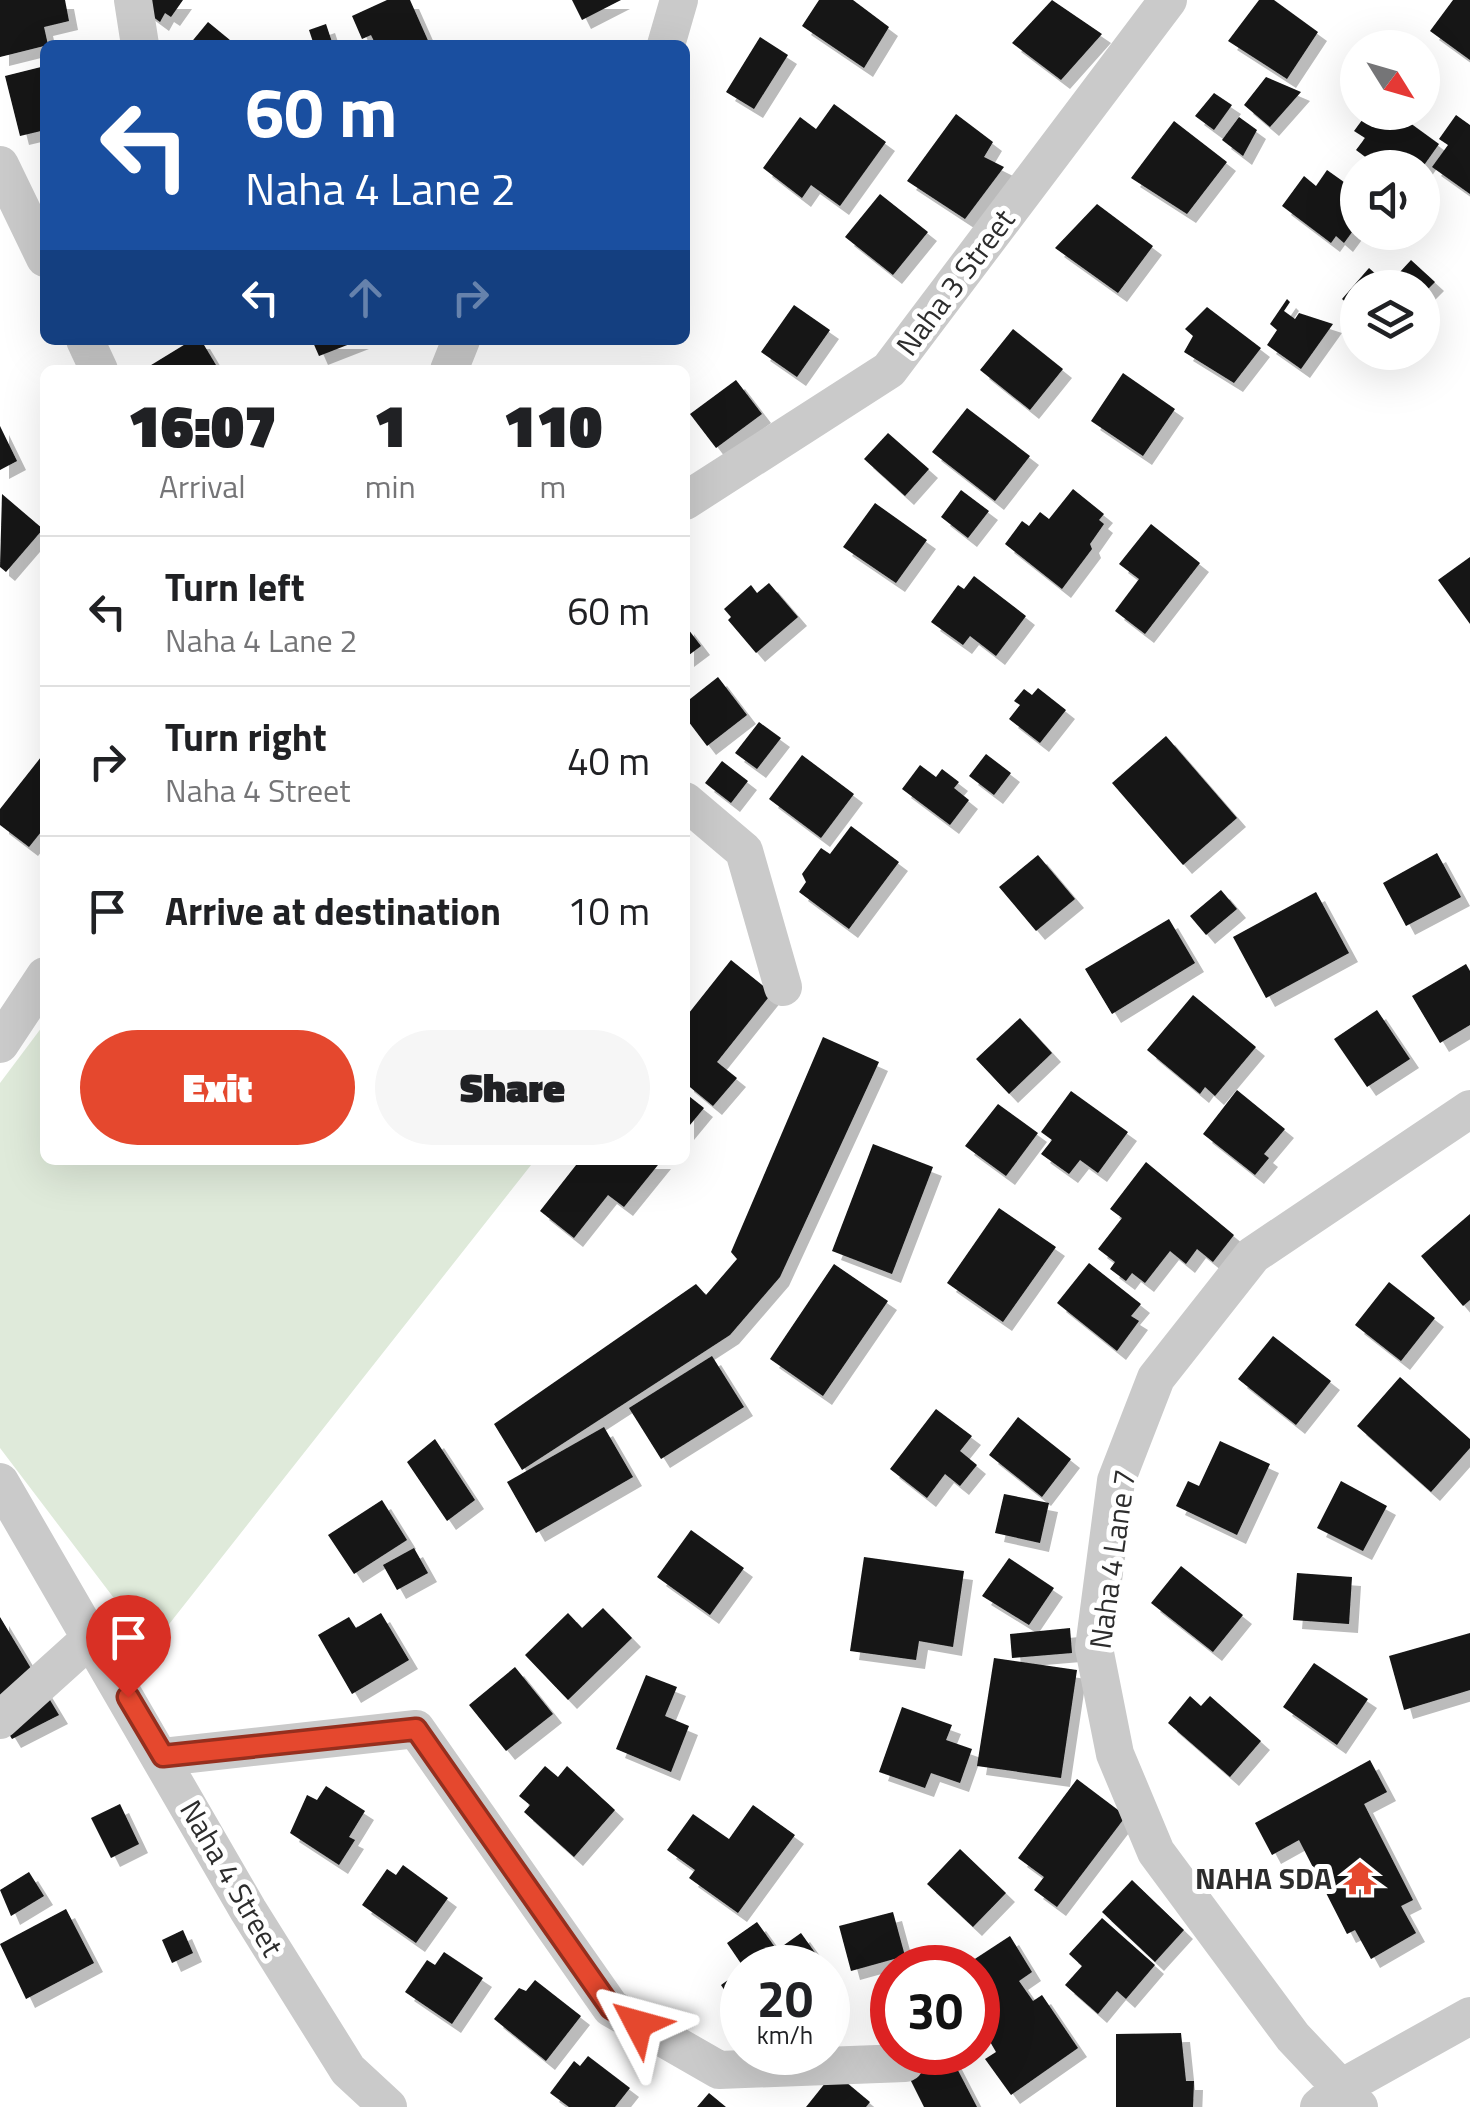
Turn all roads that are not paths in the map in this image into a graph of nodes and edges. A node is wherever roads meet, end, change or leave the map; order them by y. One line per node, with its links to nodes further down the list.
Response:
1 (133, 0): 4 (street)
2 (679, 0): 5 (street)
3 (1168, 0): 8 (street, Naha 3 Street)
4 (139, 40)
5 (667, 40)
6 (0, 165): 7 (street)
7 (40, 248)
8 (690, 498)
9 (690, 805): 11 (street)
10 (40, 984): 12 (street)
11 (783, 987)
12 (0, 1044)
13 (1470, 1110): 20 (street, Naha 4 Lane 7)
14 (0, 1482): 15 (street, Naha 4 Street)
15 (92, 1637): 16 (street); 17 (street, Naha 4 Street)
16 (0, 1720)
17 (163, 1756): 19 (street); 21 (street, Naha 4 Street)
18 (1470, 2016): 20 (street)
19 (870, 2064)
20 (1340, 2101)
21 (388, 2107)

